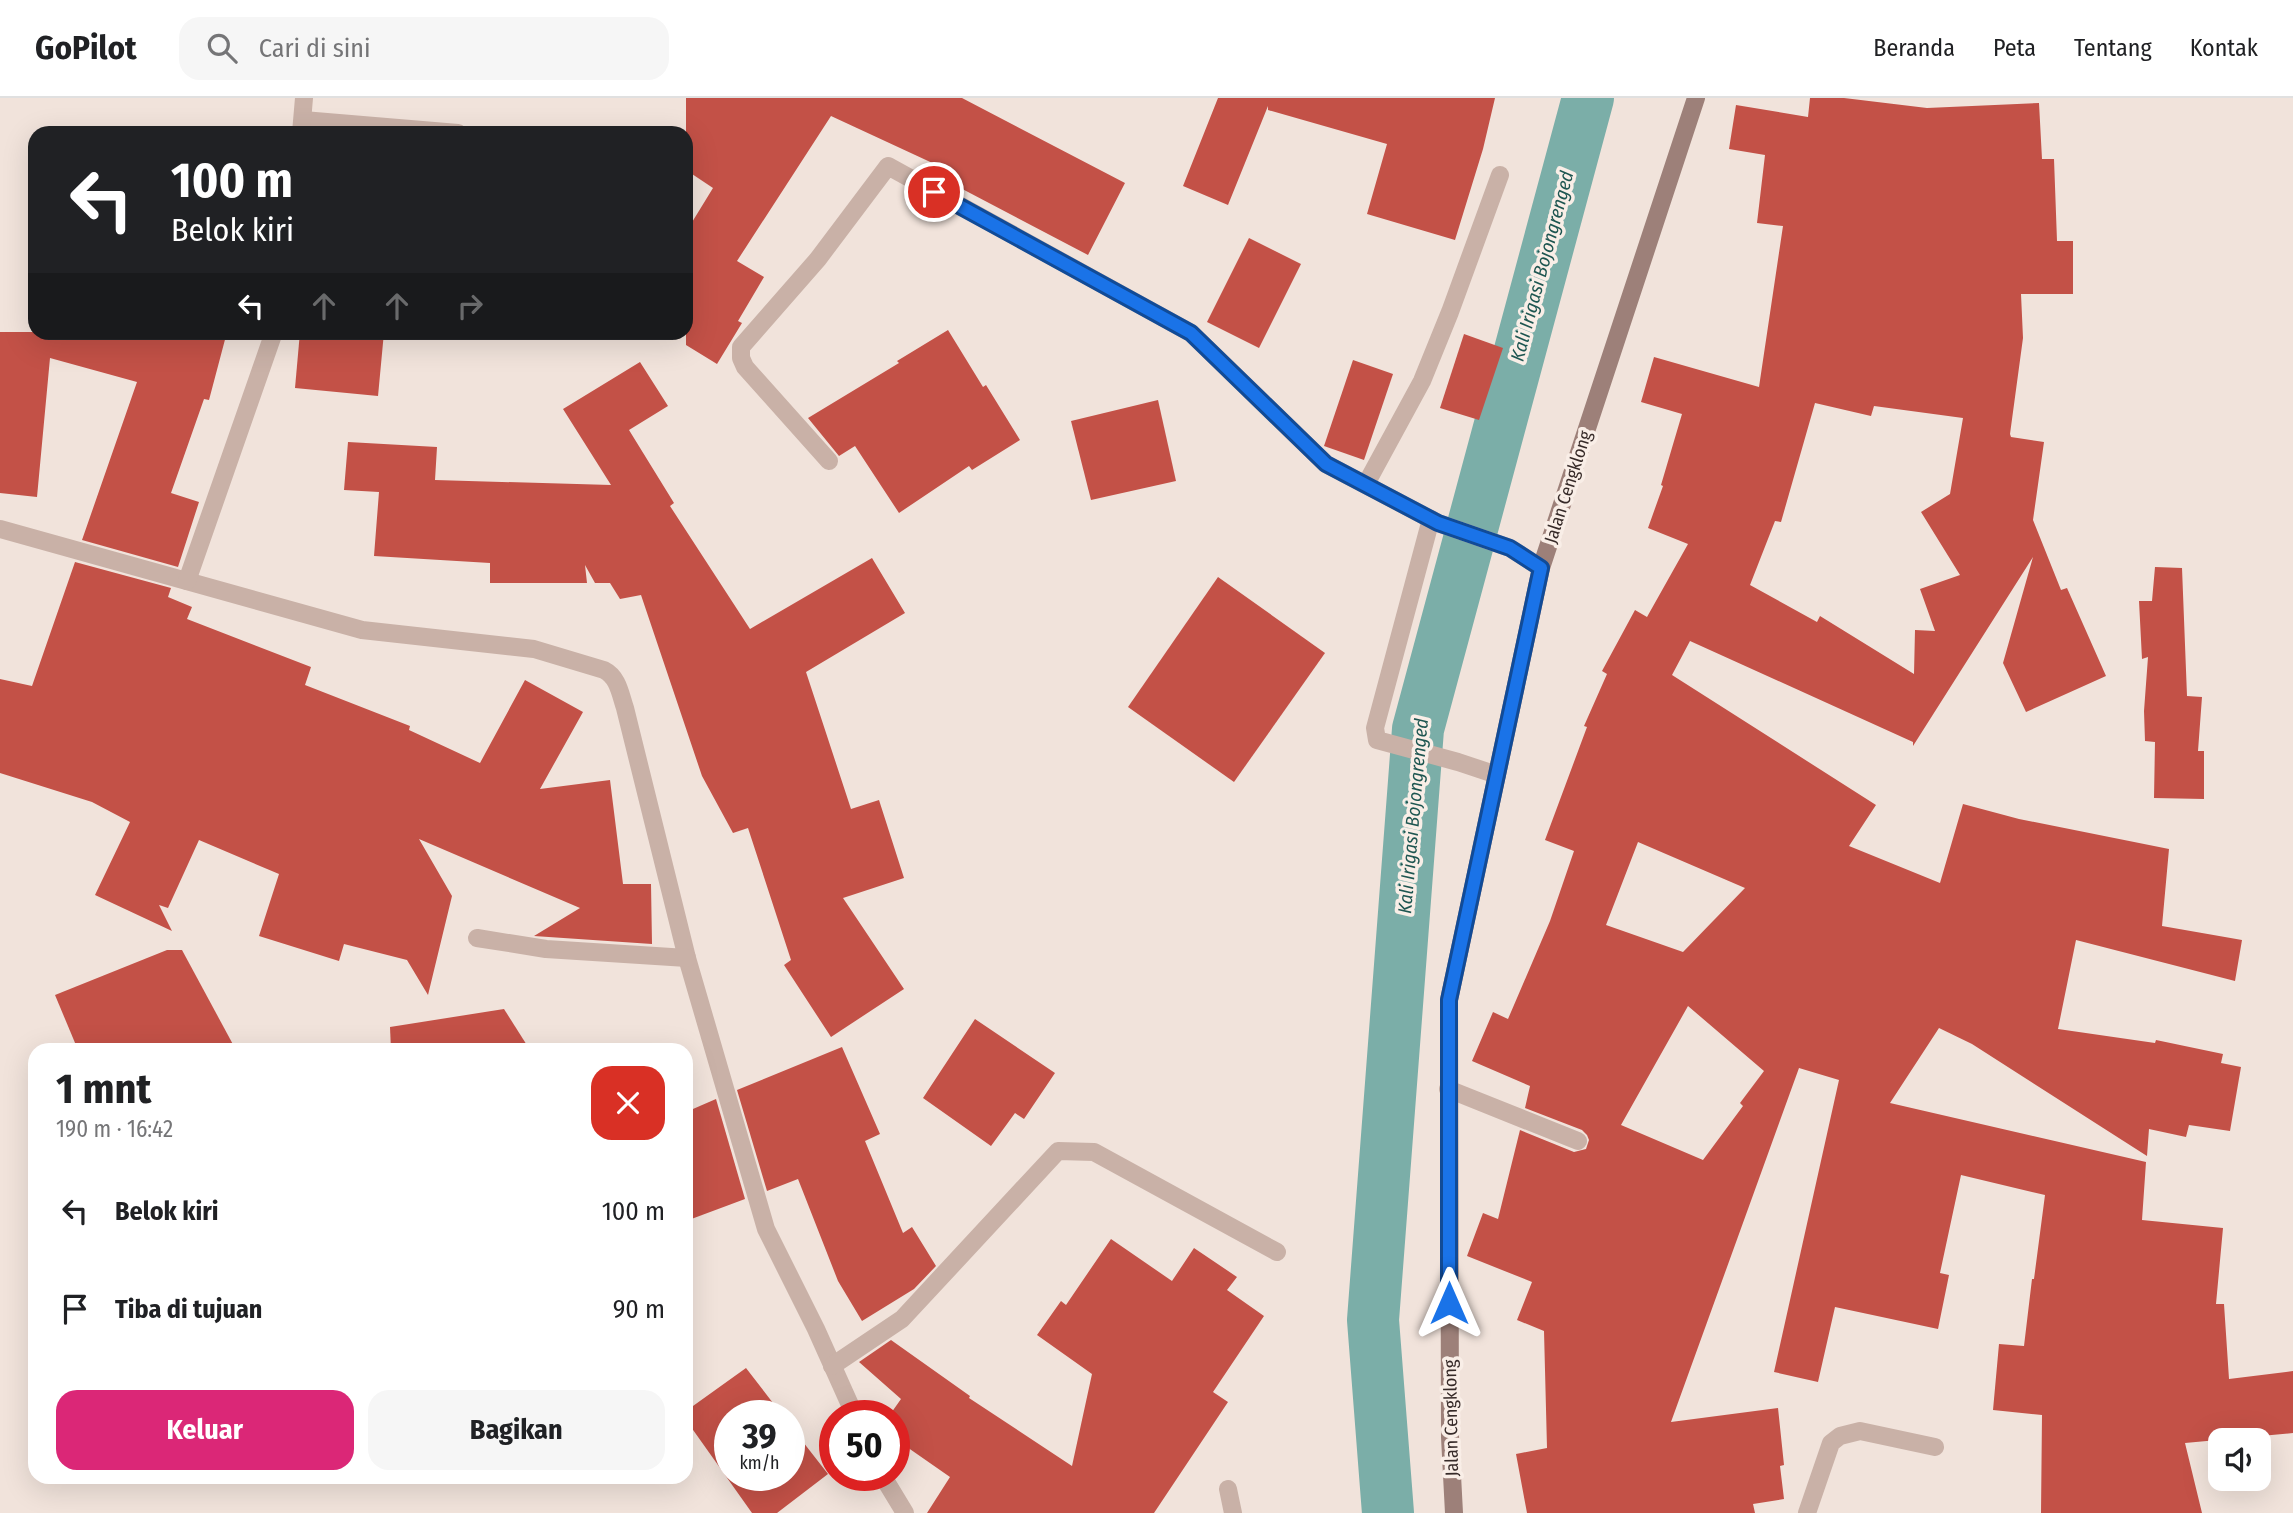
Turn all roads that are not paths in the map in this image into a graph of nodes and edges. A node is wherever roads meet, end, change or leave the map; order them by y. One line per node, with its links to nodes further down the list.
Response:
1 (304, 98): 3 (street)
2 (1696, 98): 10 (main road, Jalan Cengklong)
3 (302, 126)
4 (1500, 175): 7 (street)
5 (271, 340): 11 (street)
6 (829, 461): 7 (street)
7 (1366, 484): 8 (street)
8 (1434, 521): 10 (street); 12 (street)
9 (0, 529): 11 (street)
10 (1541, 568): 12 (main road, Jalan Cengklong)
11 (187, 580): 14 (street)
12 (1497, 775): 15 (main road, Jalan Cengklong)
13 (477, 938): 14 (street)
14 (687, 958): 18 (street)
15 (1448, 1088): 16 (street); 25 (main road, Jalan Cengklong)
16 (1578, 1141)
17 (1277, 1252): 18 (street)
18 (832, 1366): 19 (street)
19 (848, 1400)
20 (1935, 1447): 26 (street)
21 (1228, 1489): 24 (street)
22 (892, 1491): 23 (street)
23 (905, 1513)
24 (1233, 1513)
25 (1454, 1513)
26 (1807, 1513)

